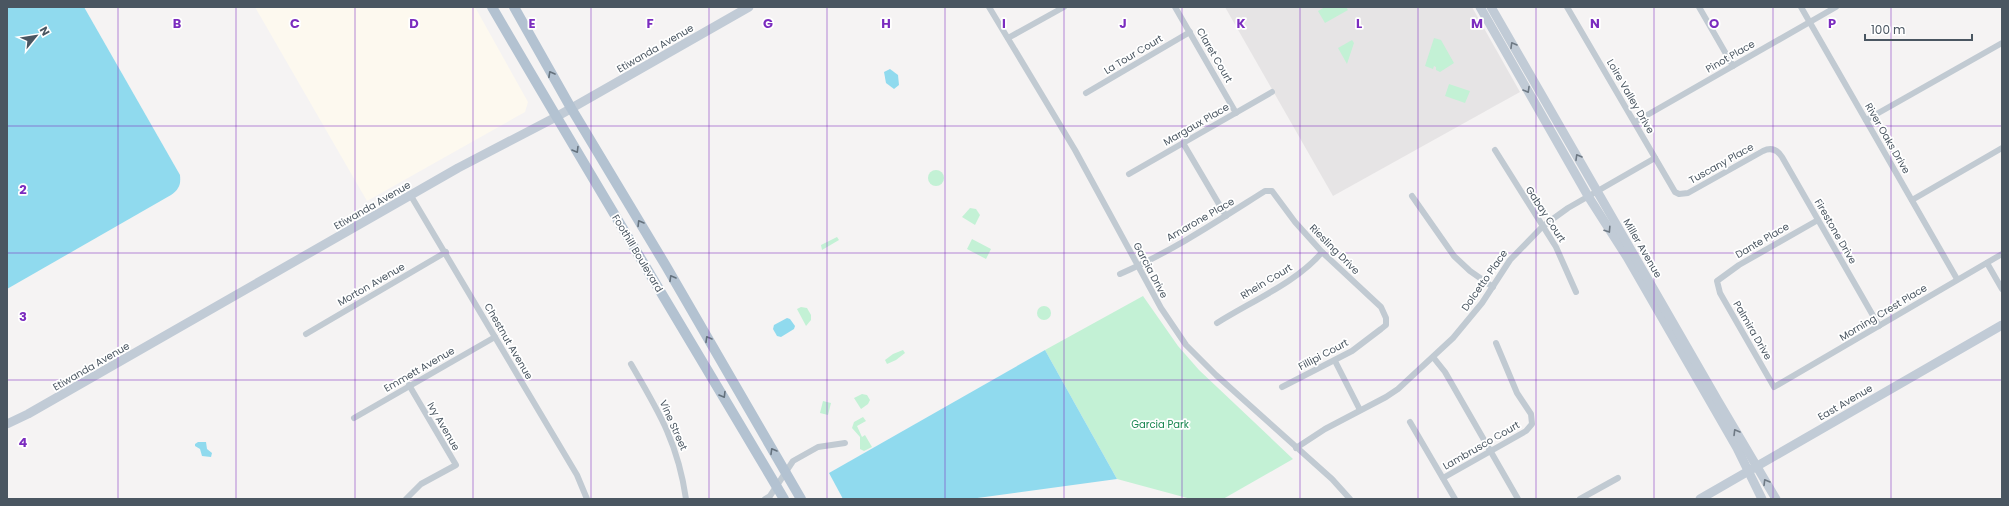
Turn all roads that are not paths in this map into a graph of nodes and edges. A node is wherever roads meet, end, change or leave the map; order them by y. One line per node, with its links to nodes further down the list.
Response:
1 (492, 7): 22 (main road, Foothill Boulevard)
2 (514, 7): 20 (main road, Foothill Boulevard, one-way to 2)
3 (749, 7): 20 (main road, Etiwanda Avenue)
4 (990, 7): 15 (street, Garcia Drive)
5 (1064, 7): 15 (street)
6 (1175, 7): 14 (street, Claret Court)
7 (1480, 7): 36 (main road, Miller Avenue, one-way to 36)
8 (1492, 7): 32 (main road, Miller Avenue, one-way to 8)
9 (1567, 7): 24 (street, Loire Valley Drive)
10 (1699, 7): 17 (street)
11 (1801, 7): 13 (street, River Oaks Drive)
12 (1836, 7): 13 (street, Pinot Place)
13 (1809, 22): 17 (street, Pinot Place); 23 (street, River Oaks Drive)
14 (1190, 32): 19 (street, La Tour Court); 21 (street, Claret Court)
15 (1008, 38): 45 (street, Garcia Drive)
16 (2002, 43): 23 (street)
17 (1733, 66): 24 (street, Pinot Place)
18 (1272, 92): 21 (street, Margaux Place)
19 (1086, 93)
20 (571, 108): 22 (main road, Etiwanda Avenue); 73 (main road, Foothill Boulevard, one-way to 20)
21 (1236, 113): 25 (street, Margaux Place)
22 (556, 117): 34 (main road, Etiwanda Avenue); 76 (main road, Foothill Boulevard, one-way to 76)
23 (1866, 120): 37 (street, River Oaks Drive)
24 (1634, 122): 29 (street, Loire Valley Drive)
25 (1184, 143): 30 (street, Margaux Place); 38 (street)
26 (2002, 148): 37 (street)
27 (1773, 149): 33 (street, Tuscany Place); 39 (street, Firestone Drive)
28 (1495, 150): 40 (street, Gabay Court)
29 (1655, 158): 32 (street, Dolcetto Place); 33 (street, Loire Valley Drive)
30 (1129, 174)
31 (1272, 191): 38 (street, Amarone Place); 42 (street, Riesling Drive)
32 (1598, 191): 36 (street, Dolcetto Place); 72 (main road, Miller Avenue, one-way to 32)
33 (1679, 194)
34 (411, 196): 41 (street, Chestnut Avenue); 68 (main road, Etiwanda Avenue)
35 (1412, 196): 49 (street)
36 (1588, 196): 40 (street, Dolcetto Place); 72 (main road, Miller Avenue, one-way to 72)
37 (1912, 200): 47 (street, River Oaks Drive)
38 (1226, 216): 45 (street, Amarone Place)
39 (1818, 220): 48 (street, Dante Place); 55 (street, Firestone Drive)
40 (1543, 226): 49 (street, Dolcetto Place); 51 (street, Gabay Court)
41 (446, 252): 56 (street, Morton Avenue); 57 (street, Chestnut Avenue)
42 (1322, 252): 52 (street, Riesling Drive); 53 (street, Rhein Court)
43 (2002, 254): 44 (street, Morning Crest Place)
44 (1987, 263): 47 (street, Morning Crest Place); 50 (street)
45 (1138, 266): 46 (street, Amarone Place); 70 (street, Garcia Drive)
46 (1120, 274)
47 (1958, 279): 55 (street, Morning Crest Place)
48 (1717, 281): 64 (street, Palmira Drive)
49 (1493, 287): 59 (street, Dolcetto Place)
50 (2002, 289)
51 (1576, 292)
52 (1386, 318): 60 (street, Fillipi Court)
53 (1217, 323)
54 (2002, 325): 72 (main road, East Avenue)
55 (1879, 326): 64 (street, Morning Crest Place)
56 (306, 334)
57 (495, 337): 62 (street, Emmett Avenue); 78 (street, Chestnut Avenue)
58 (1496, 343): 71 (street, Lambrusco Court)
59 (1433, 357): 65 (street, Dolcetto Place); 71 (street)
60 (1335, 361): 63 (street, Fillipi Court); 65 (street)
61 (630, 364): 79 (street, Vine Street)
62 (409, 385): 66 (street, Emmett Avenue); 77 (street, Ivy Avenue)
63 (1282, 387)
64 (1774, 387)
65 (1360, 410): 70 (street, Dolcetto Place)
66 (354, 418)
67 (1410, 422): 74 (street)
68 (7, 424)
69 (845, 443): 73 (street)
70 (1296, 448): 83 (street, Garcia Drive)
71 (1491, 451): 74 (street, Lambrusco Court); 85 (street)
72 (1752, 468): 87 (main road, East Avenue); 88 (main road, Miller Avenue); 89 (main road, Miller Avenue, one-way to 72)
73 (785, 472): 76 (street); 82 (main road, Foothill Boulevard)
74 (1443, 478): 84 (street)
75 (1618, 478): 86 (street)
76 (776, 486): 80 (street); 81 (main road, Foothill Boulevard)
77 (406, 499)
78 (587, 499)
79 (686, 499)
80 (765, 499)
81 (784, 499)
82 (801, 499)
83 (1350, 499)
84 (1455, 499)
85 (1518, 499)
86 (1580, 499)
87 (1700, 499)
88 (1762, 499)
89 (1776, 499)

